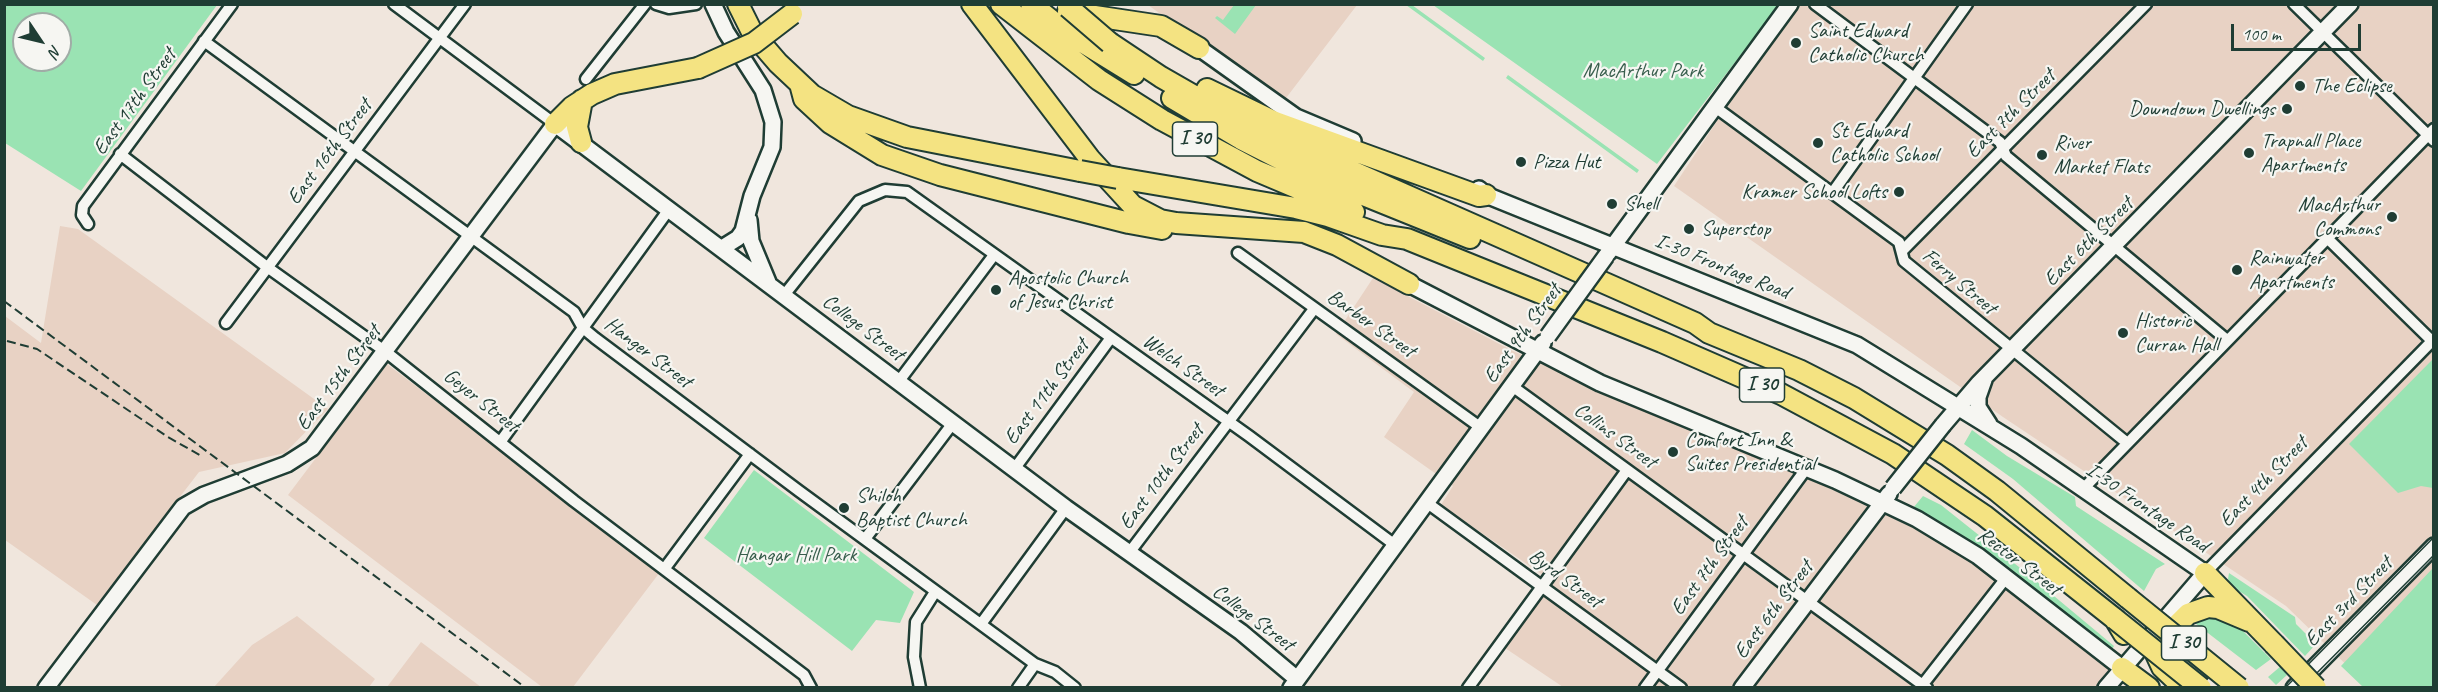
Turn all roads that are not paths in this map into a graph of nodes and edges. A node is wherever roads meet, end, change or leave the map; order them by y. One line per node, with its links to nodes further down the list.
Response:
1 (232, 4): 22 (street, East 17th Street)
2 (394, 4): 21 (street, College Street)
3 (465, 4): 21 (street, East 16th Street)
4 (645, 4): 26 (street)
5 (656, 4): 6 (street)
6 (696, 4)
7 (713, 4): 39 (main road)
8 (738, 4): 27 (highway)
9 (972, 4): 41 (highway)
10 (1001, 4): 44 (highway, I 30)
11 (1031, 4): 60 (highway, I 30)
12 (1790, 4): 29 (main road, East 9th Street)
13 (1815, 4): 25 (street)
14 (1967, 4): 25 (street)
15 (2146, 4): 33 (street, East 7th Street)
16 (2294, 4): 20 (street)
17 (2350, 4): 20 (main road, East 6th Street)
18 (1061, 5): 23 (highway, bridge); 24 (highway)
19 (796, 9): 28 (highway, bridge)
20 (2323, 32): 31 (street); 46 (main road, East 6th Street)
21 (440, 38): 30 (street, College Street); 34 (street, East 16th Street)
22 (204, 41): 34 (street, Hanger Street); 35 (street, East 17th Street)
23 (1110, 43): 37 (highway); 60 (highway)
24 (1199, 48): 37 (main road, I-30 Frontage Road)
25 (1914, 78): 33 (street); 36 (street)
26 (586, 79)
27 (800, 84): 41 (highway); 44 (highway, bridge)
28 (582, 100): 30 (highway); 32 (highway)
29 (1715, 106): 36 (street, Ferry Street); 48 (main road, East 9th Street)
30 (555, 124): 32 (main road, College Street); 42 (main road, East 15th Street)
31 (2431, 135): 43 (street)
32 (581, 142): 38 (main road, College Street)
33 (2003, 150): 46 (street); 49 (street, East 7th Street)
34 (354, 152): 42 (street, Hanger Street); 53 (street, East 16th Street)
35 (120, 154): 40 (street, East 17th Street); 53 (street, Geyer Street)
36 (1833, 192): 49 (street, Ferry Street)
37 (1486, 195): 48 (main road, I-30 Frontage Road)
38 (670, 208): 47 (main road, College Street); 59 (street)
39 (749, 213): 45 (main road); 47 (main road)
40 (88, 224)
41 (1249, 228): 55 (highway)
42 (470, 238): 59 (street, Hanger Street); 65 (main road, East 15th Street)
43 (2327, 238): 62 (street); 63 (street)
44 (1407, 239): 96 (highway, I 30)
45 (751, 241): 52 (main road); 54 (main road)
46 (2114, 246): 62 (street); 64 (main road, East 6th Street)
47 (722, 248): 52 (main road, College Street)
48 (1610, 250): 66 (main road, East 9th Street, bridge); 70 (main road, I-30 Frontage Road)
49 (1903, 250): 64 (street, Ferry Street)
50 (1238, 253): 57 (street, Barber Street)
51 (994, 255): 56 (street, Welch Street); 61 (street, Welch Street); 68 (street)
52 (736, 258): 54 (main road, College Street)
53 (267, 267): 58 (street, East 16th Street); 65 (street, Geyer Street)
54 (768, 282): 56 (main road, College Street)
55 (1409, 284): 66 (main road)
56 (785, 294): 68 (main road, College Street)
57 (1314, 309): 71 (street, East 10th Street); 73 (street, Barber Street)
58 (226, 323)
59 (583, 328): 75 (street); 77 (street, Hanger Street)
60 (1709, 333): 117 (highway, I 30, bridge)
61 (1110, 339): 71 (street, Welch Street); 78 (street, East 11th Street)
62 (2227, 340): 76 (street)
63 (2433, 341): 91 (street, East 4th Street)
64 (2011, 351): 67 (main road, East 6th Street); 76 (street, Ferry Street)
65 (386, 352): 75 (street, Geyer Street); 104 (main road, East 15th Street)
66 (1537, 352): 69 (main road, East 9th Street); 79 (main road)
67 (1985, 377): 70 (main road, East 6th Street); 74 (main road)
68 (899, 381): 72 (main road, College Street)
69 (1512, 386): 73 (main road, East 9th Street); 80 (street, Collins Street)
70 (1959, 406): 74 (main road, I-30 Frontage Road); 83 (main road, East 6th Street, bridge)
71 (1229, 422): 86 (street, Welch Street); 88 (street, East 10th Street)
72 (953, 423): 78 (main road, College Street); 85 (street)
73 (1480, 427): 82 (main road, East 9th Street)
74 (1993, 428): 81 (main road, I-30 Frontage Road)
75 (501, 441): 90 (street, Geyer Street)
76 (2126, 442): 81 (street)
77 (750, 454): 85 (street, Hanger Street); 90 (street)
78 (1015, 468): 84 (main road, College Street)
79 (1806, 469): 83 (main road); 89 (street, East 7th Street)
80 (1627, 470): 89 (street, Collins Street); 93 (street)
81 (2083, 489): 91 (main road, I-30 Frontage Road)
82 (1426, 502): 86 (main road, East 9th Street); 93 (street, Byrd Street)
83 (1883, 502): 92 (main road, Rector Street); 95 (main road, East 6th Street)
84 (1066, 508): 88 (main road, College Street); 98 (street)
85 (865, 539): 94 (street, Hanger Street)
86 (1395, 545): 102 (main road, East 9th Street)
87 (2433, 546): 118 (main road, East 3rd Street)
88 (1129, 553): 102 (main road, College Street)
89 (1743, 554): 95 (street, Collins Street); 101 (street, East 7th Street)
90 (665, 568): 105 (street, Geyer Street)
91 (2205, 573): 97 (highway); 100 (main road, East 4th Street)
92 (2006, 578): 100 (main road, Rector Street); 103 (street)
93 (1542, 586): 101 (street, Byrd Street); 109 (street)
94 (935, 592): 98 (street, Hanger Street); 106 (street)
95 (1806, 601): 103 (street, Collins Street); 112 (main road, East 6th Street)
96 (2115, 619): 115 (highway); 116 (highway, I 30, bridge)
97 (2249, 621): 115 (highway); 119 (highway, bridge)
98 (981, 624): 99 (street, Hanger Street)
99 (1035, 664): 107 (street); 108 (street, Hanger Street)
100 (2122, 668): 113 (main road, East 4th Street); 114 (highway)
101 (1658, 670): 110 (street, East 7th Street); 111 (street, Byrd Street)
102 (1297, 685)
103 (1924, 686)
104 (46, 687)
105 (811, 687)
106 (920, 687)
107 (1018, 687)
108 (1075, 687)
109 (1468, 687)
110 (1645, 687)
111 (1681, 687)
112 (1742, 687)
113 (2106, 687)
114 (2149, 687)
115 (2183, 687)
116 (2201, 687)
117 (2240, 687)
118 (2294, 687)
119 (2316, 687)

